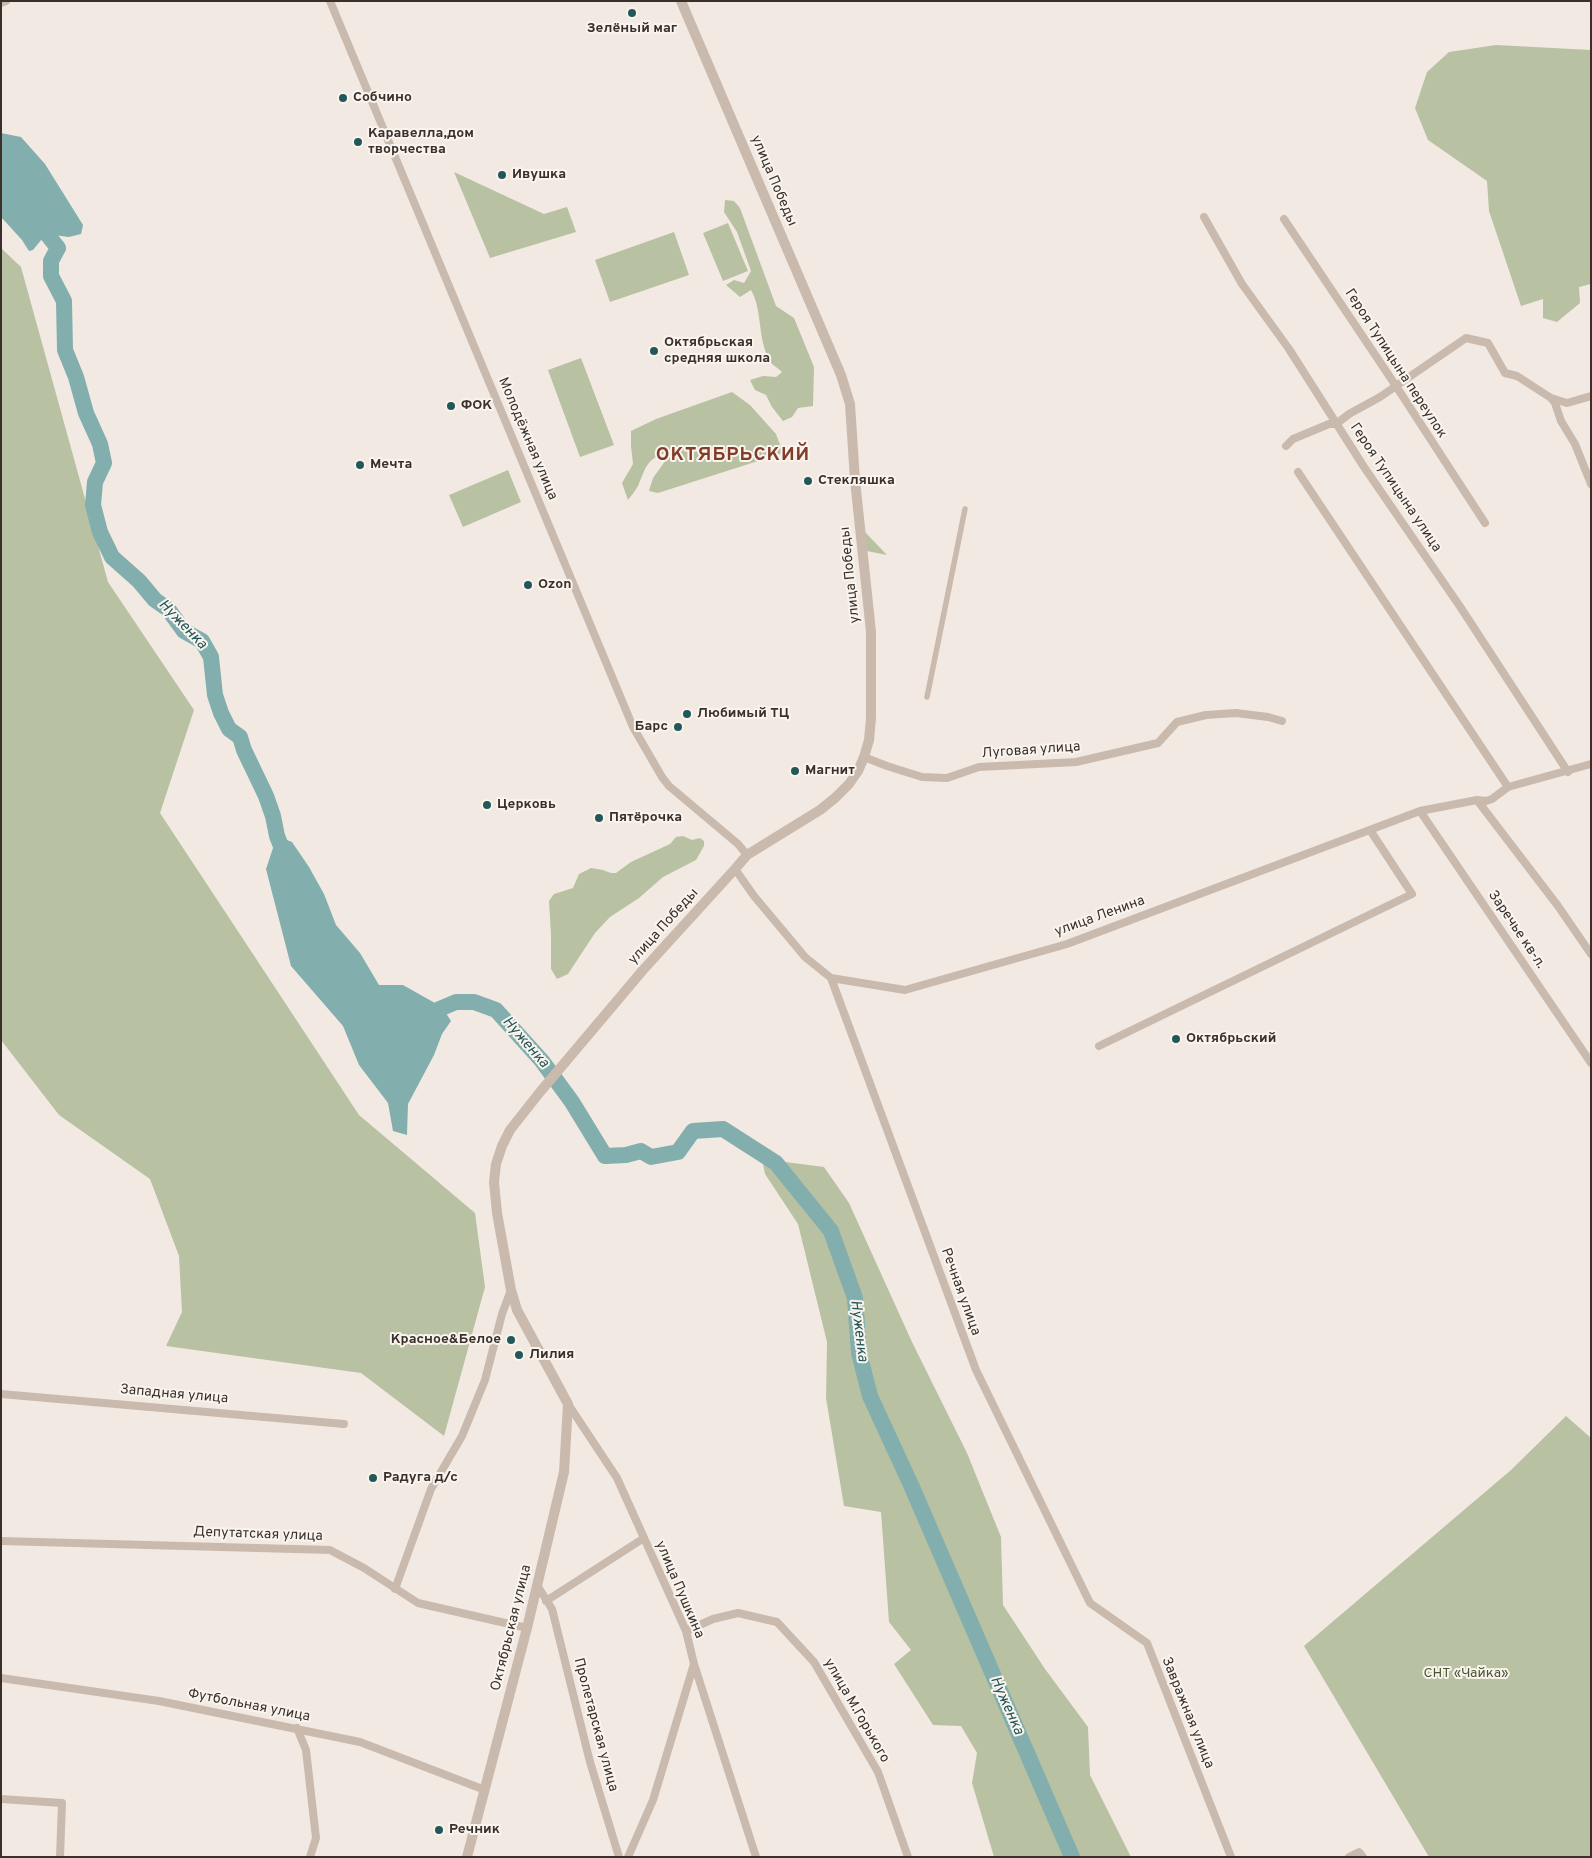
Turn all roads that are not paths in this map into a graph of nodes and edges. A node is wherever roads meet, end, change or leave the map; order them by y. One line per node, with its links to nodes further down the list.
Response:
1 (6, 1): 4 (street)
2 (330, 1): 25 (street, Молодёжная улица)
3 (681, 1): 18 (street, улица Победы)
4 (1, 3)
5 (1204, 217): 10 (street, Героя Тупицына улица)
6 (1284, 219): 7 (street, Героя Тупицына переулок)
7 (1396, 386): 9 (street); 10 (street); 15 (street, Героя Тупицына переулок)
8 (1591, 396): 9 (street)
9 (1551, 398): 13 (street)
10 (1336, 424): 11 (street); 20 (street, Героя Тупицына улица)
11 (1286, 446)
12 (1298, 472): 21 (street)
13 (1591, 484)
14 (965, 509): 16 (street)
15 (1485, 523)
16 (927, 696)
17 (1282, 721): 18 (street, Луговая улица)
18 (864, 757): 25 (street, улица Победы)
19 (1591, 764): 20 (street)
20 (1568, 772): 21 (street)
21 (1508, 787): 22 (street, улица Ленина)
22 (1477, 800): 23 (street, улица Ленина); 27 (street)
23 (1420, 811): 24 (street, улица Ленина); 30 (street, Заречье кв-л.)
24 (1370, 830): 28 (street, улица Ленина); 29 (street)
25 (747, 855): 26 (street, улица Победы)
26 (734, 869): 28 (street); 31 (street, улица Победы)
27 (1591, 954)
28 (831, 978): 40 (street, Речная улица)
29 (1099, 1046)
30 (1591, 1063)
31 (511, 1290): 33 (street, улица Победы); 38 (street)
32 (1, 1394): 34 (street, Западная улица)
33 (568, 1404): 35 (street, улица Пушкина); 37 (street, Октябрьская улица)
34 (344, 1424)
35 (644, 1538): 39 (street); 42 (street, улица Пушкина)
36 (1, 1541): 38 (street, Депутатская улица)
37 (537, 1585): 39 (street, Пролетарская улица); 41 (street, Октябрьская улица)
38 (395, 1588): 41 (street, Депутатская улица)
39 (546, 1601): 51 (street, Пролетарская улица)
40 (1090, 1603): 55 (street, Завражная улица)
41 (527, 1628): 46 (street, Октябрьская улица)
42 (686, 1631): 43 (street, улица Пушкина); 54 (street, улица М.Горького)
43 (694, 1664): 52 (street); 53 (street, улица Пушкина)
44 (1, 1678): 45 (street, Футбольная улица)
45 (297, 1728): 46 (street, Футбольная улица); 49 (street)
46 (485, 1790): 50 (street, Октябрьская улица)
47 (1, 1799): 48 (street)
48 (60, 1857)
49 (310, 1857)
50 (467, 1857)
51 (619, 1857)
52 (628, 1857)
53 (756, 1857)
54 (908, 1857)
55 (1231, 1857)
56 (1349, 1857): 57 (street)
57 (1363, 1857)

